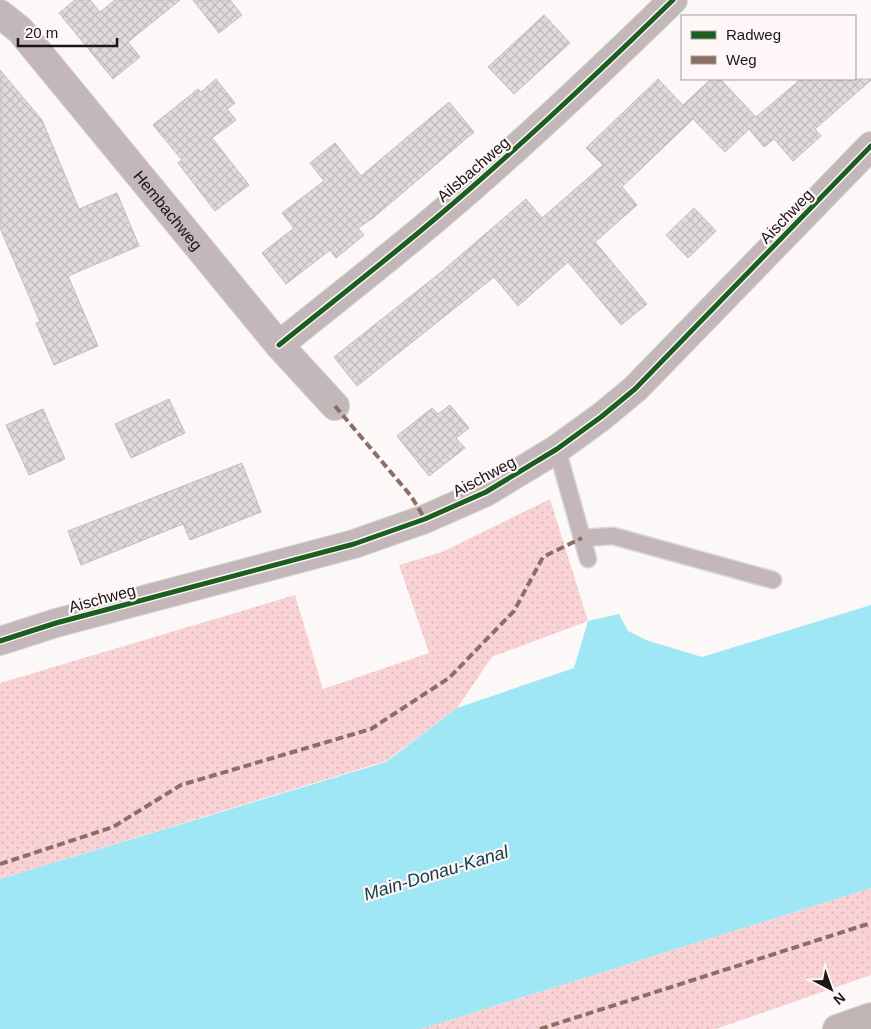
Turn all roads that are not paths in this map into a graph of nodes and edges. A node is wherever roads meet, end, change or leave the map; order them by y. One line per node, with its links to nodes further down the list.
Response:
1 (7, 0): 3 (street)
2 (673, 0): 6 (street, Ailsbachweg)
3 (0, 4)
4 (0, 14): 6 (street, Hembachweg)
5 (871, 146): 8 (street, Aischweg)
6 (279, 344): 7 (street, Hembachweg)
7 (336, 406)
8 (557, 449): 9 (lane); 12 (street, Aischweg)
9 (582, 538): 10 (lane); 11 (lane)
10 (588, 559)
11 (773, 580)
12 (0, 641)
13 (871, 1017): 14 (highway)
14 (837, 1029)

